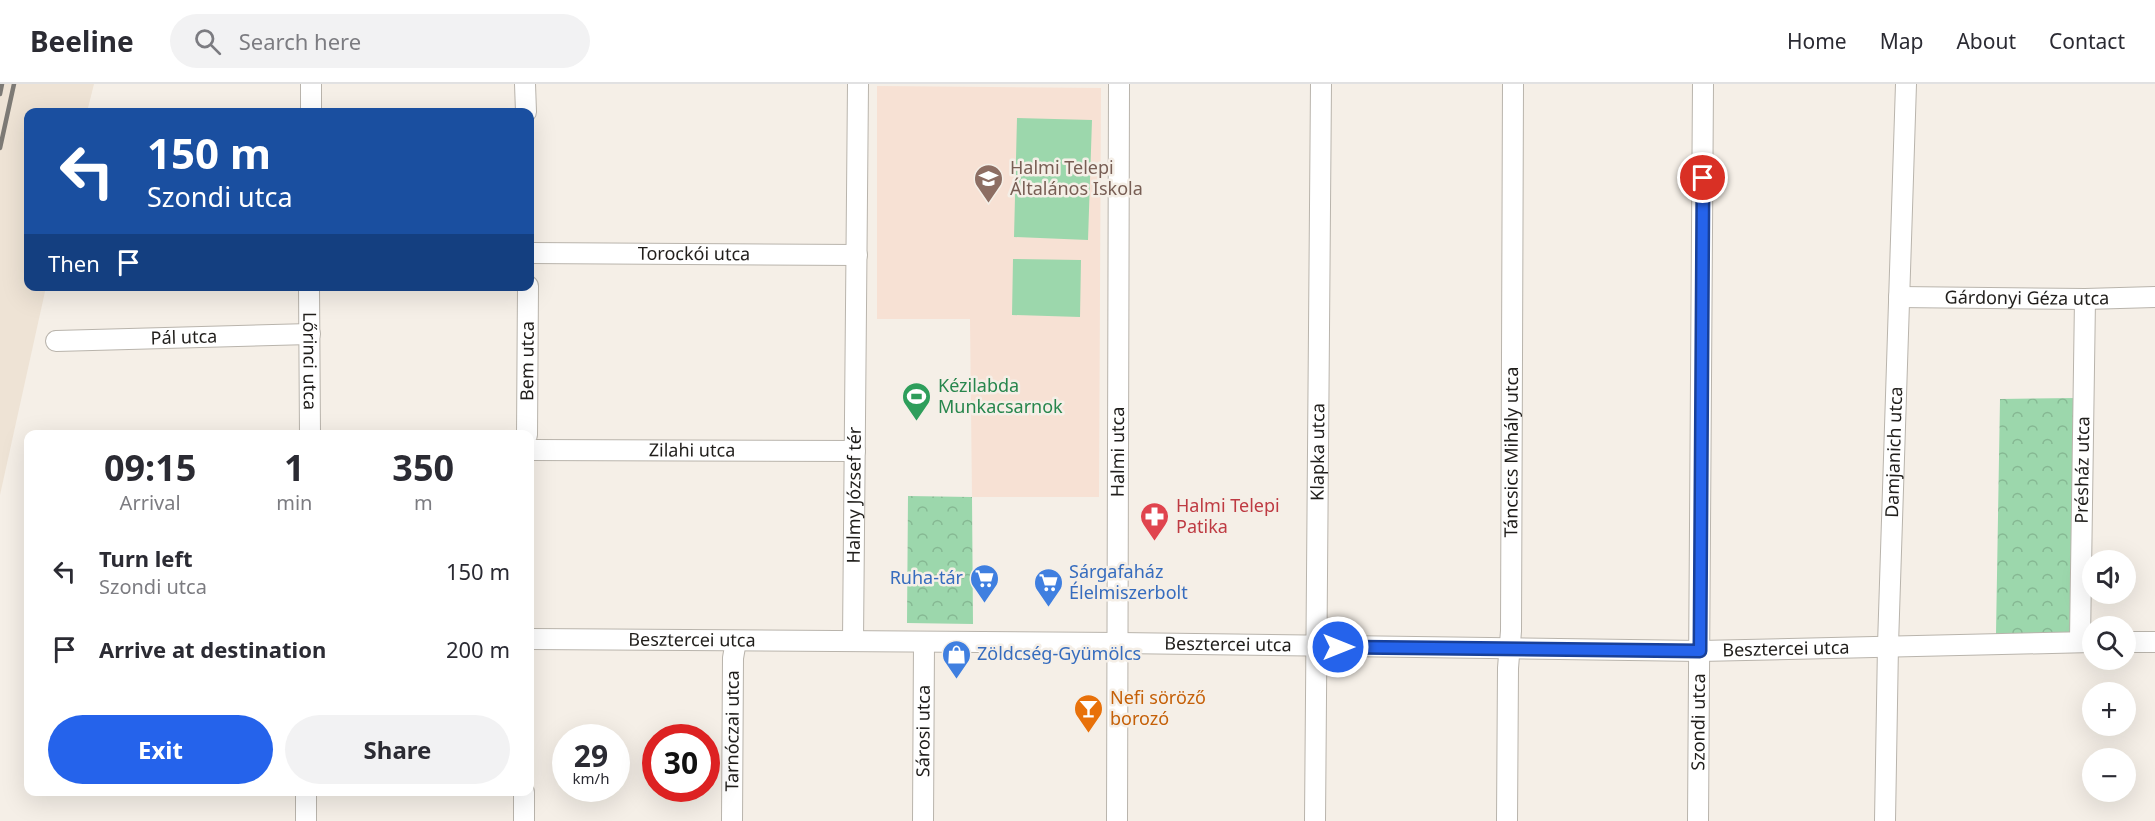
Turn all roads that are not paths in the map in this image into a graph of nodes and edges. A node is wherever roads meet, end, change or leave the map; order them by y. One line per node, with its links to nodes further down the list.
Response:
1 (311, 84): 9 (street)
2 (525, 84): 10 (street)
3 (858, 84): 12 (street, Halmy József tér)
4 (1119, 84): 32 (street, Halmi utca)
5 (1321, 84): 34 (street, Klapka utca)
6 (1513, 84): 35 (street, Táncsics Mihály utca)
7 (1703, 84): 36 (street, Szondi utca)
8 (1906, 84): 15 (street, Damjanich utca)
9 (311, 108)
10 (526, 108)
11 (534, 253): 12 (street, Torockói utca)
12 (856, 255): 23 (street, Halmy József tér)
13 (309, 291): 18 (street, Lőrinci utca)
14 (528, 291): 21 (street, Bem utca)
15 (1899, 297): 17 (street, Gárdonyi Géza utca); 33 (street, Damjanich utca)
16 (2155, 297): 17 (street, Gárdonyi Géza utca)
17 (2085, 299): 24 (street, Présház utca)
18 (310, 334): 19 (street, Pál utca); 20 (street, Lőrinci utca)
19 (56, 341)
20 (310, 430)
21 (527, 430)
22 (534, 450): 23 (street, Zilahi utca)
23 (855, 452): 27 (street, Halmy József tér)
24 (2086, 616)
25 (534, 639): 26 (street, Besztercei utca)
26 (735, 641): 27 (street, Besztercei utca); 41 (street, Tarnóczai utca)
27 (853, 641): 29 (street)
28 (2082, 641): 33 (street, Besztercei utca)
29 (924, 642): 32 (street); 42 (street, Sárosi utca)
30 (2136, 642): 31 (street)
31 (2155, 642)
32 (1119, 643): 34 (street, Besztercei utca); 43 (street, Halmi utca)
33 (1888, 645): 36 (street, Besztercei utca); 47 (street, Damjanich utca)
34 (1317, 647): 35 (street, Besztercei utca); 44 (street, Klapka utca)
35 (1511, 648): 36 (street, Besztercei utca); 45 (street, Táncsics Mihály utca)
36 (1700, 651): 46 (street, Szondi utca)
37 (306, 796): 39 (street)
38 (524, 796): 40 (street)
39 (306, 821)
40 (524, 821)
41 (732, 821)
42 (923, 821)
43 (1117, 821)
44 (1315, 821)
45 (1507, 821)
46 (1698, 821)
47 (1885, 821)

